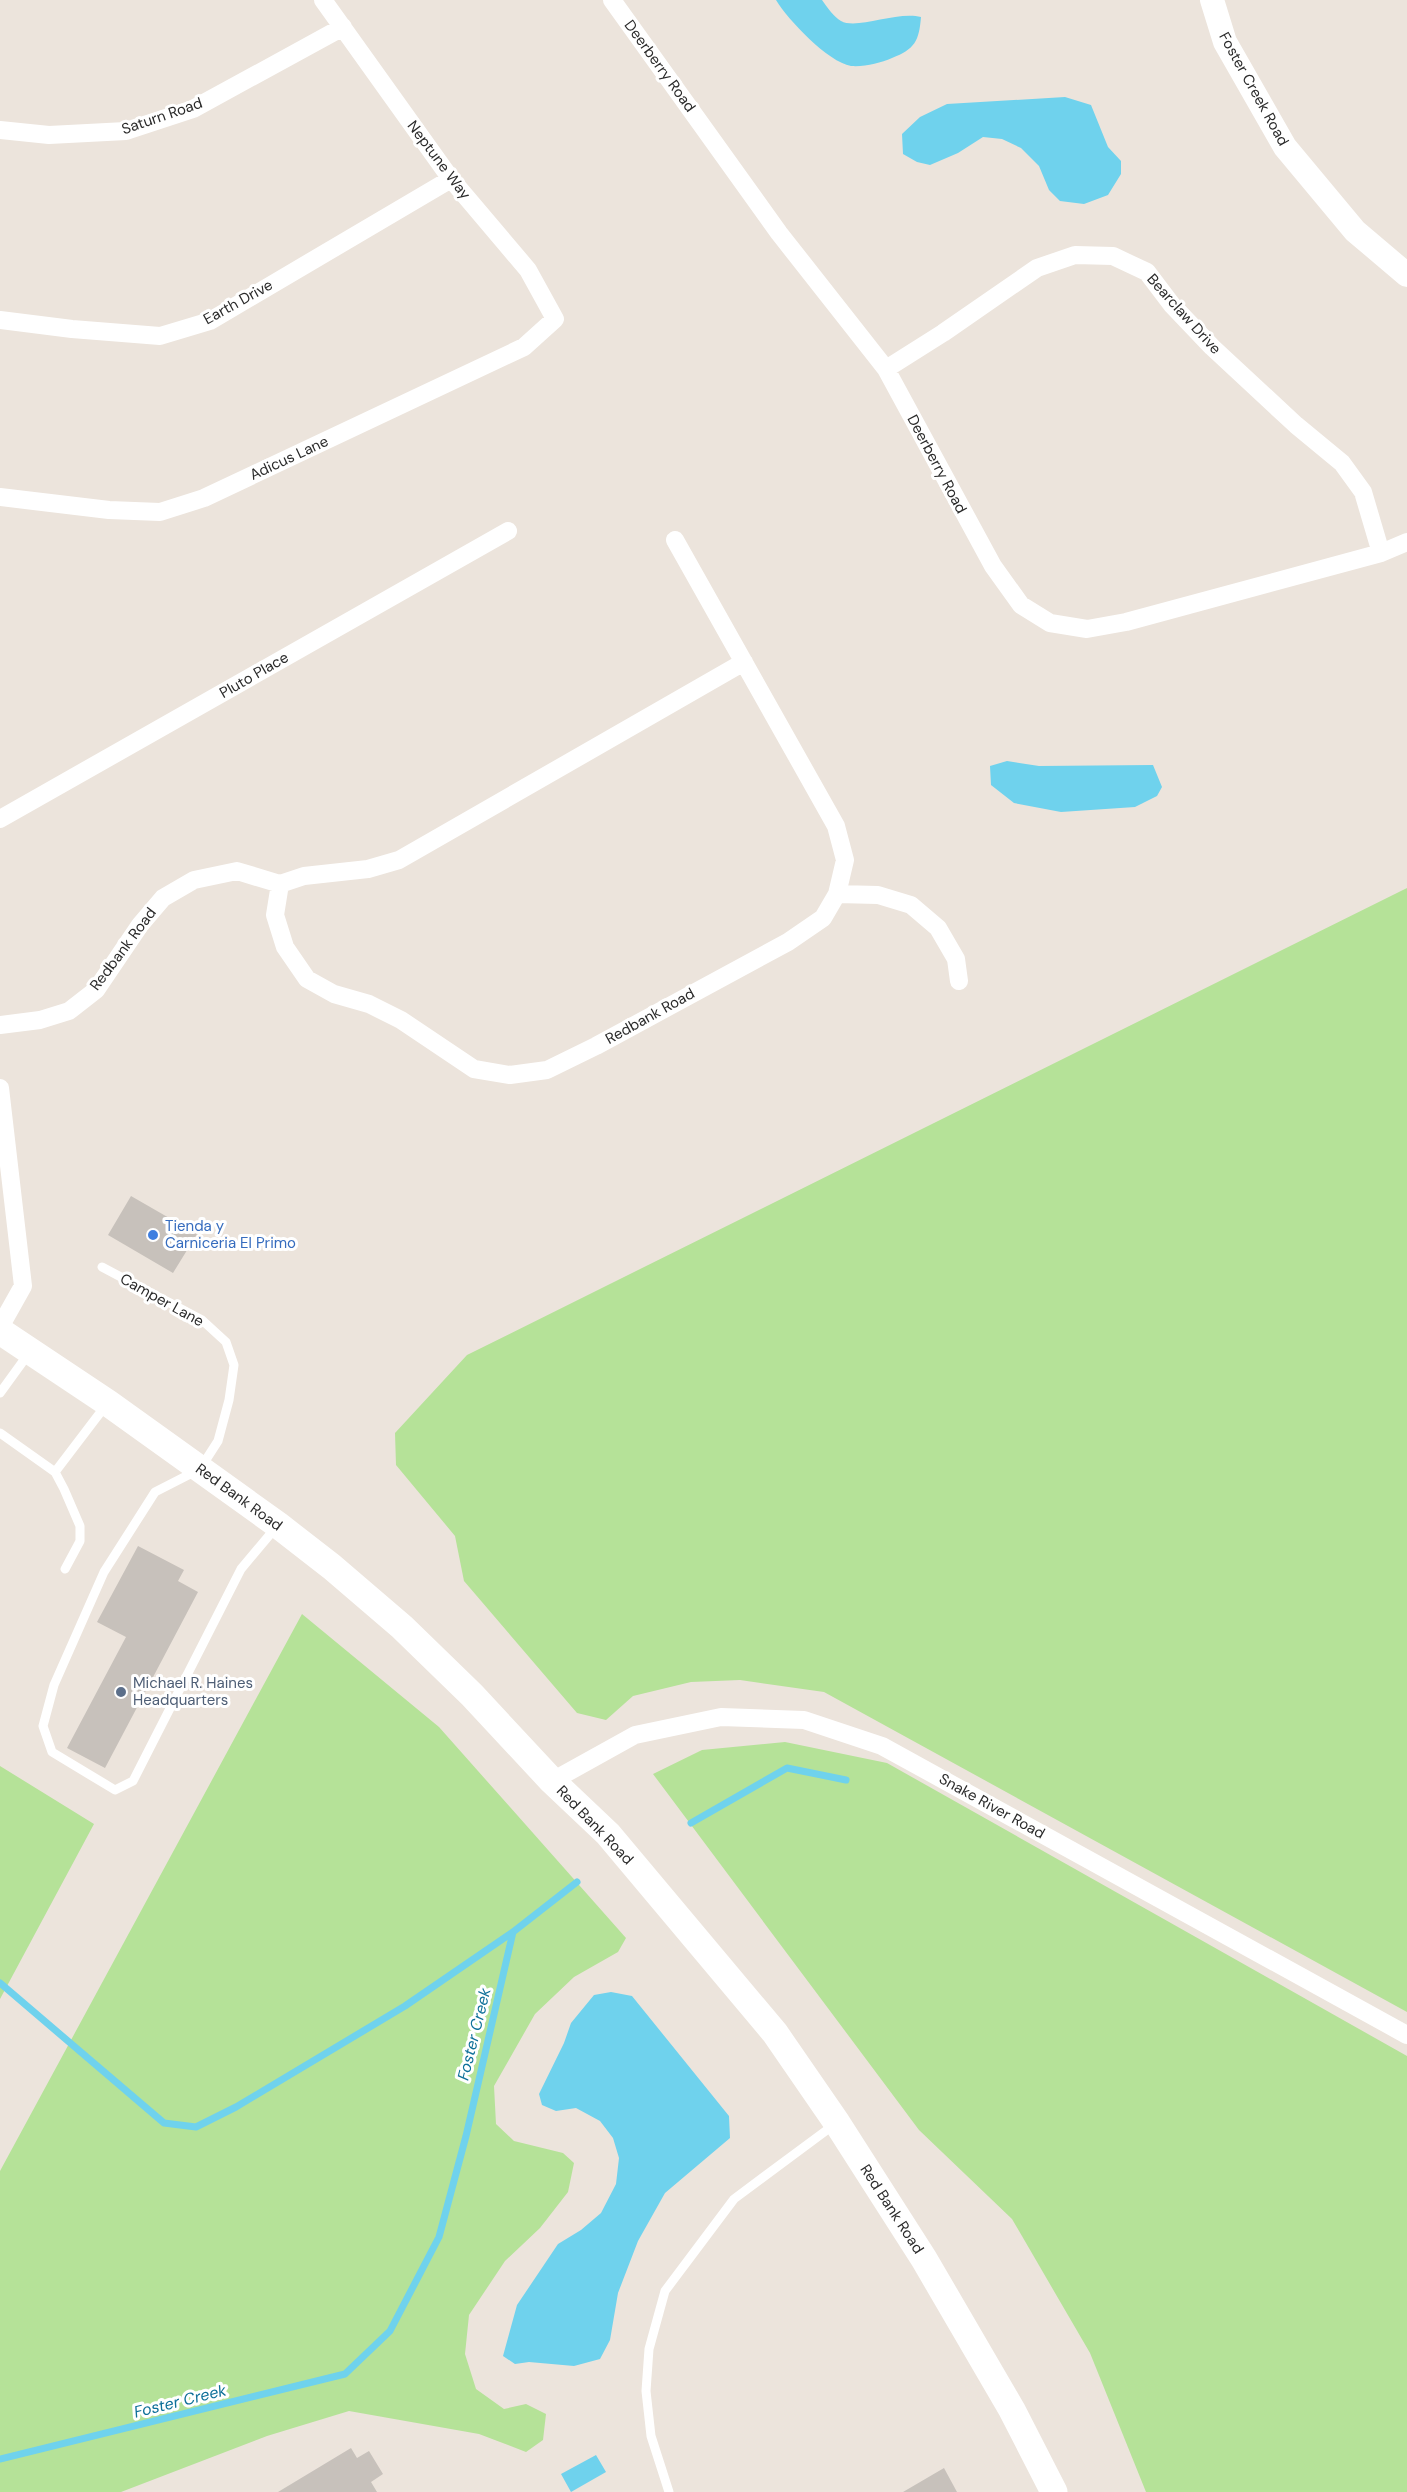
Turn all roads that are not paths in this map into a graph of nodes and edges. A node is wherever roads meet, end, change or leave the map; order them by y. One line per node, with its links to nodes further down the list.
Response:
1 (323, 0): 4 (street, Neptune Way)
2 (612, 0): 10 (street, Deerberry Road)
3 (1212, 0): 7 (street, Foster Creek Road)
4 (343, 27): 5 (street, Saturn Road); 6 (street, Neptune Way)
5 (0, 130)
6 (451, 179): 8 (street, Neptune Way); 9 (street, Earth Drive)
7 (1407, 275)
8 (555, 319): 11 (street, Adicus Lane)
9 (0, 320)
10 (886, 369): 15 (street, Deerberry Road); 15 (street, Bearclaw Drive)
11 (0, 497)
12 (508, 531): 17 (street, Pluto Place)
13 (675, 540): 16 (street, Redbank Road)
14 (1407, 542): 15 (street, Deerberry Road)
15 (1381, 553)
16 (744, 662): 18 (street); 19 (street, Redbank Road)
17 (0, 819)
18 (280, 884): 19 (street, Redbank Road); 21 (street, Redbank Road)
19 (837, 894): 20 (street)
20 (959, 981)
21 (0, 1026)
22 (0, 1088): 24 (street)
23 (102, 1267): 30 (lane, Camper Lane)
24 (0, 1327)
25 (0, 1331): 26 (main road, Red Bank Road)
26 (30, 1352): 27 (lane); 28 (main road, Red Bank Road)
27 (0, 1393)
28 (108, 1403): 30 (main road, Red Bank Road); 31 (lane)
29 (0, 1433): 31 (lane)
30 (200, 1469): 32 (main road, Red Bank Road); 32 (lane)
31 (55, 1472): 33 (lane)
32 (278, 1525): 34 (main road, Red Bank Road)
33 (65, 1569)
34 (552, 1781): 35 (street, Snake River Road); 36 (main road, Red Bank Road)
35 (1407, 2035)
36 (837, 2123): 37 (lane); 38 (main road, Red Bank Road)
37 (669, 2492)
38 (1054, 2492)

